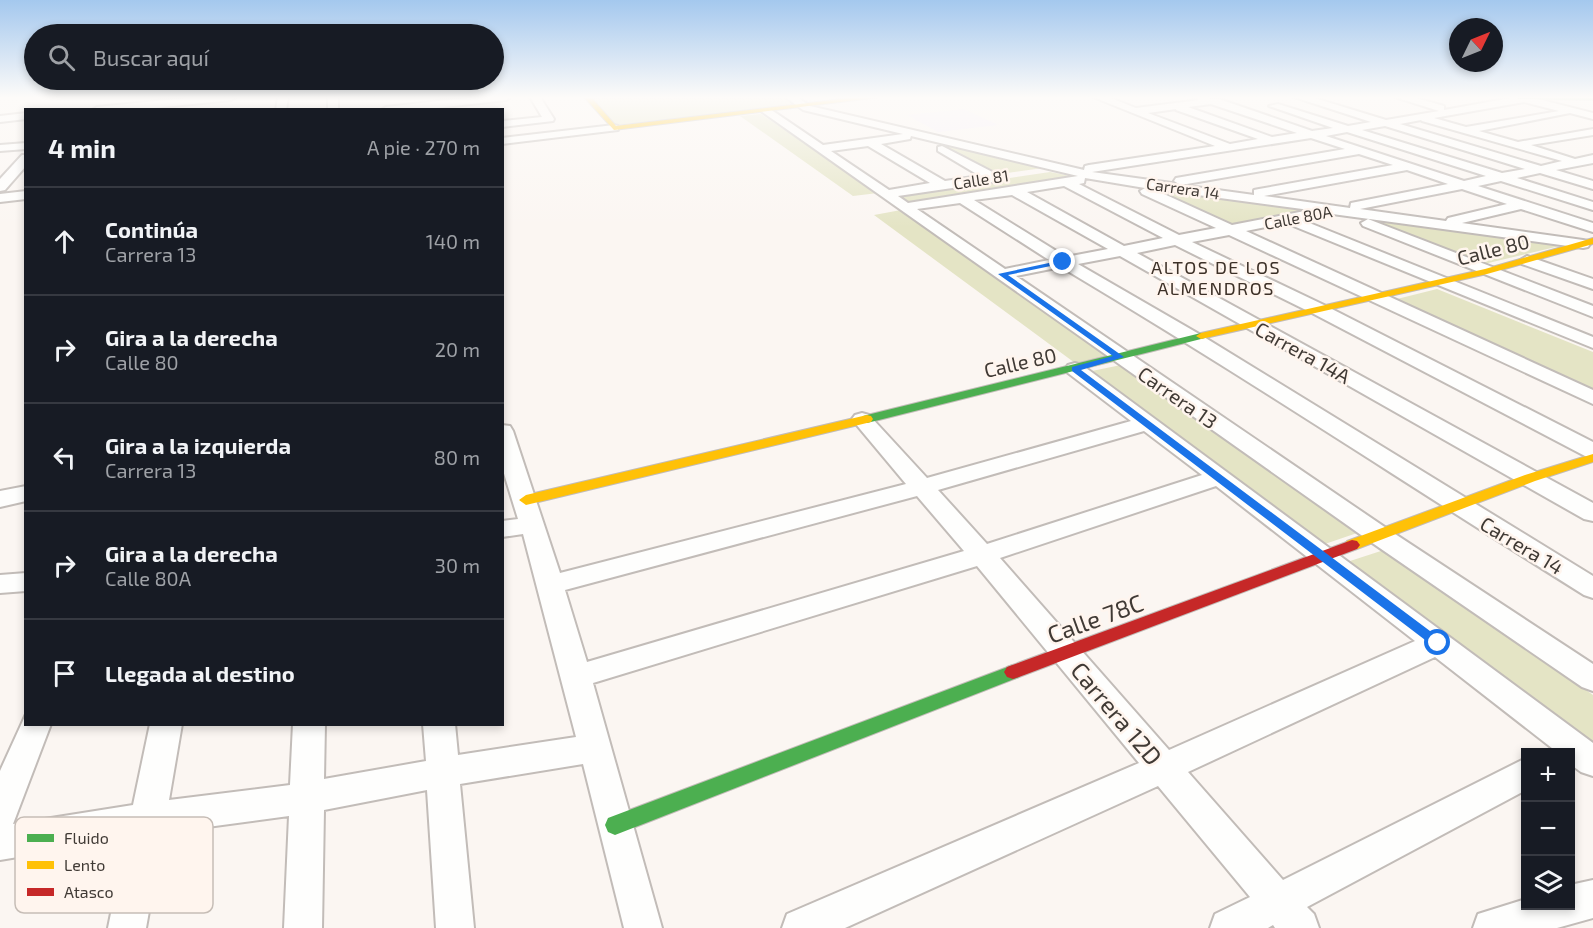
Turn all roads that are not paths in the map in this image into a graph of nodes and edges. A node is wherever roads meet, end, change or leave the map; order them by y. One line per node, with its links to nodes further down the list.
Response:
1 (808, 140): 17 (street, Carrera 13)
2 (884, 140): 12 (street)
3 (927, 140): 28 (street)
4 (936, 140): 25 (street)
5 (1210, 140): 15 (street)
6 (1271, 140): 15 (street, Calle 81)
7 (1328, 140): 18 (street)
8 (1383, 140): 27 (street)
9 (1443, 140): 24 (street)
10 (1500, 140): 13 (street)
11 (1544, 140): 13 (street)
12 (870, 142): 17 (street); 31 (street)
13 (1516, 145): 21 (street)
14 (24, 146): 16 (street)
15 (1228, 147): 25 (street, Calle 81)
16 (0, 148)
17 (820, 149): 36 (street, Carrera 13)
18 (1359, 151): 23 (street); 32 (street)
19 (1593, 159): 21 (street, Calle 80A)
20 (24, 160): 35 (street)
21 (1576, 162): 22 (street); 24 (street, Calle 80A)
22 (1593, 166)
23 (1407, 167): 33 (street); 38 (street)
24 (1538, 169): 27 (street, Calle 80A); 34 (street)
25 (1065, 174): 26 (street, Calle 81); 29 (street, Calle 81); 29 (street, Calle 81); 49 (street)
26 (1096, 177): 30 (street, Carrera 14)
27 (1501, 177): 33 (street, Calle 80A); 42 (street)
28 (993, 178): 29 (street, Calle 81); 31 (street, Calle 81)
29 (1017, 179): 40 (street, Calle 81); 51 (street, Carrera 14A)
30 (1127, 181): 32 (street, Carrera 14); 48 (street)
31 (942, 185): 36 (street, Calle 81)
32 (1158, 185): 38 (street, Carrera 14)
33 (1462, 185): 41 (street); 44 (street, Calle 80A)
34 (1593, 185)
35 (0, 188)
36 (887, 194): 43 (street, Carrera 13)
37 (24, 195): 39 (street)
38 (1240, 196): 44 (street, Carrera 14)
39 (0, 198)
40 (963, 198): 43 (street, Calle 81); 55 (street, Carrera 14)
41 (1522, 205): 46 (street); 47 (street)
42 (1593, 206)
43 (906, 207): 57 (street, Carrera 13)
44 (1336, 210): 45 (street, Calle 80A); 46 (street, Carrera 14); 56 (street)
45 (1287, 219): 48 (street, Calle 80A); 58 (street)
46 (1440, 224): 50 (street, Carrera 14)
47 (1593, 228)
48 (1231, 229): 49 (street, Calle 80A); 60 (street)
49 (1175, 239): 51 (street, Calle 80A); 61 (street)
50 (1590, 244): 52 (street, Calle 80)
51 (1120, 250): 55 (street, Calle 80A); 63 (street, Carrera 14A)
52 (1565, 250): 53 (street); 54 (street, Calle 80)
53 (1593, 259)
54 (1527, 261): 56 (street, Calle 80); 59 (street)
55 (1063, 262): 57 (street, Calle 80A); 64 (street, Carrera 14)
56 (1487, 271): 58 (street, Calle 80); 62 (street)
57 (1002, 274): 66 (street, Carrera 13)
58 (1438, 282): 60 (street, Calle 80); 65 (street)
59 (1593, 284)
60 (1374, 296): 61 (street, Calle 80); 68 (street)
61 (1318, 309): 63 (street, Calle 80); 72 (street)
62 (1593, 312)
63 (1253, 323): 64 (street, Calle 80); 75 (street, Carrera 14A)
64 (1193, 338): 66 (street, Calle 80); 80 (street, Carrera 14)
65 (1593, 343)
66 (1120, 357): 67 (street, Calle 80); 84 (street, Carrera 13)
67 (1075, 369): 69 (street, Calle 80); 70 (street, Carrera 13)
68 (1593, 398)
69 (862, 419): 76 (street, Carrera 12D); 79 (street, Calle 80)
70 (1147, 423): 74 (street, Carrera 13); 76 (street)
71 (504, 437): 79 (street)
72 (1593, 451)
73 (1593, 458): 75 (street, Calle 78C)
74 (1219, 477): 85 (street); 86 (street, Carrera 13)
75 (1530, 478): 80 (street, Calle 78C); 81 (street, Carrera 14A)
76 (922, 487): 85 (street, Carrera 12D); 89 (street)
77 (24, 493): 78 (street)
78 (0, 499)
79 (526, 500): 82 (street)
80 (1459, 506): 84 (street, Calle 78C); 90 (street, Carrera 14)
81 (1593, 513)
82 (533, 525): 83 (street); 89 (street)
83 (504, 529)
84 (1380, 536): 86 (street, Calle 78C); 94 (street, Carrera 13)
85 (982, 555): 92 (street, Carrera 12D); 93 (street)
86 (1325, 556): 91 (street, Carrera 13); 92 (street, Calle 78C)
87 (24, 582): 88 (street)
88 (0, 584)
89 (550, 585): 93 (street)
90 (1593, 588)
91 (1438, 643): 100 (street, Carrera 13); 101 (street)
92 (1066, 652): 101 (street, Carrera 12D); 108 (street, Calle 78C)
93 (575, 677): 99 (street)
94 (1593, 679)
95 (34, 726): 105 (street)
96 (166, 726): 106 (street)
97 (309, 726): 104 (street)
98 (439, 726): 102 (street)
99 (593, 748): 102 (street); 108 (street)
100 (1577, 754)
101 (1164, 768): 113 (street, Carrera 12D); 118 (street)
102 (444, 772): 104 (street); 116 (street)
103 (1521, 776): 113 (street)
104 (307, 798): 107 (street); 115 (street)
105 (0, 814)
106 (147, 817)
107 (162, 817)
108 (615, 825): 117 (street)
109 (15, 841): 110 (street)
110 (0, 843)
111 (1581, 904): 120 (street)
112 (130, 913): 114 (street)
113 (1289, 916): 119 (street)
114 (127, 928)
115 (303, 928)
116 (455, 928)
117 (643, 928)
118 (801, 928)
119 (1229, 928)
120 (1492, 928)

